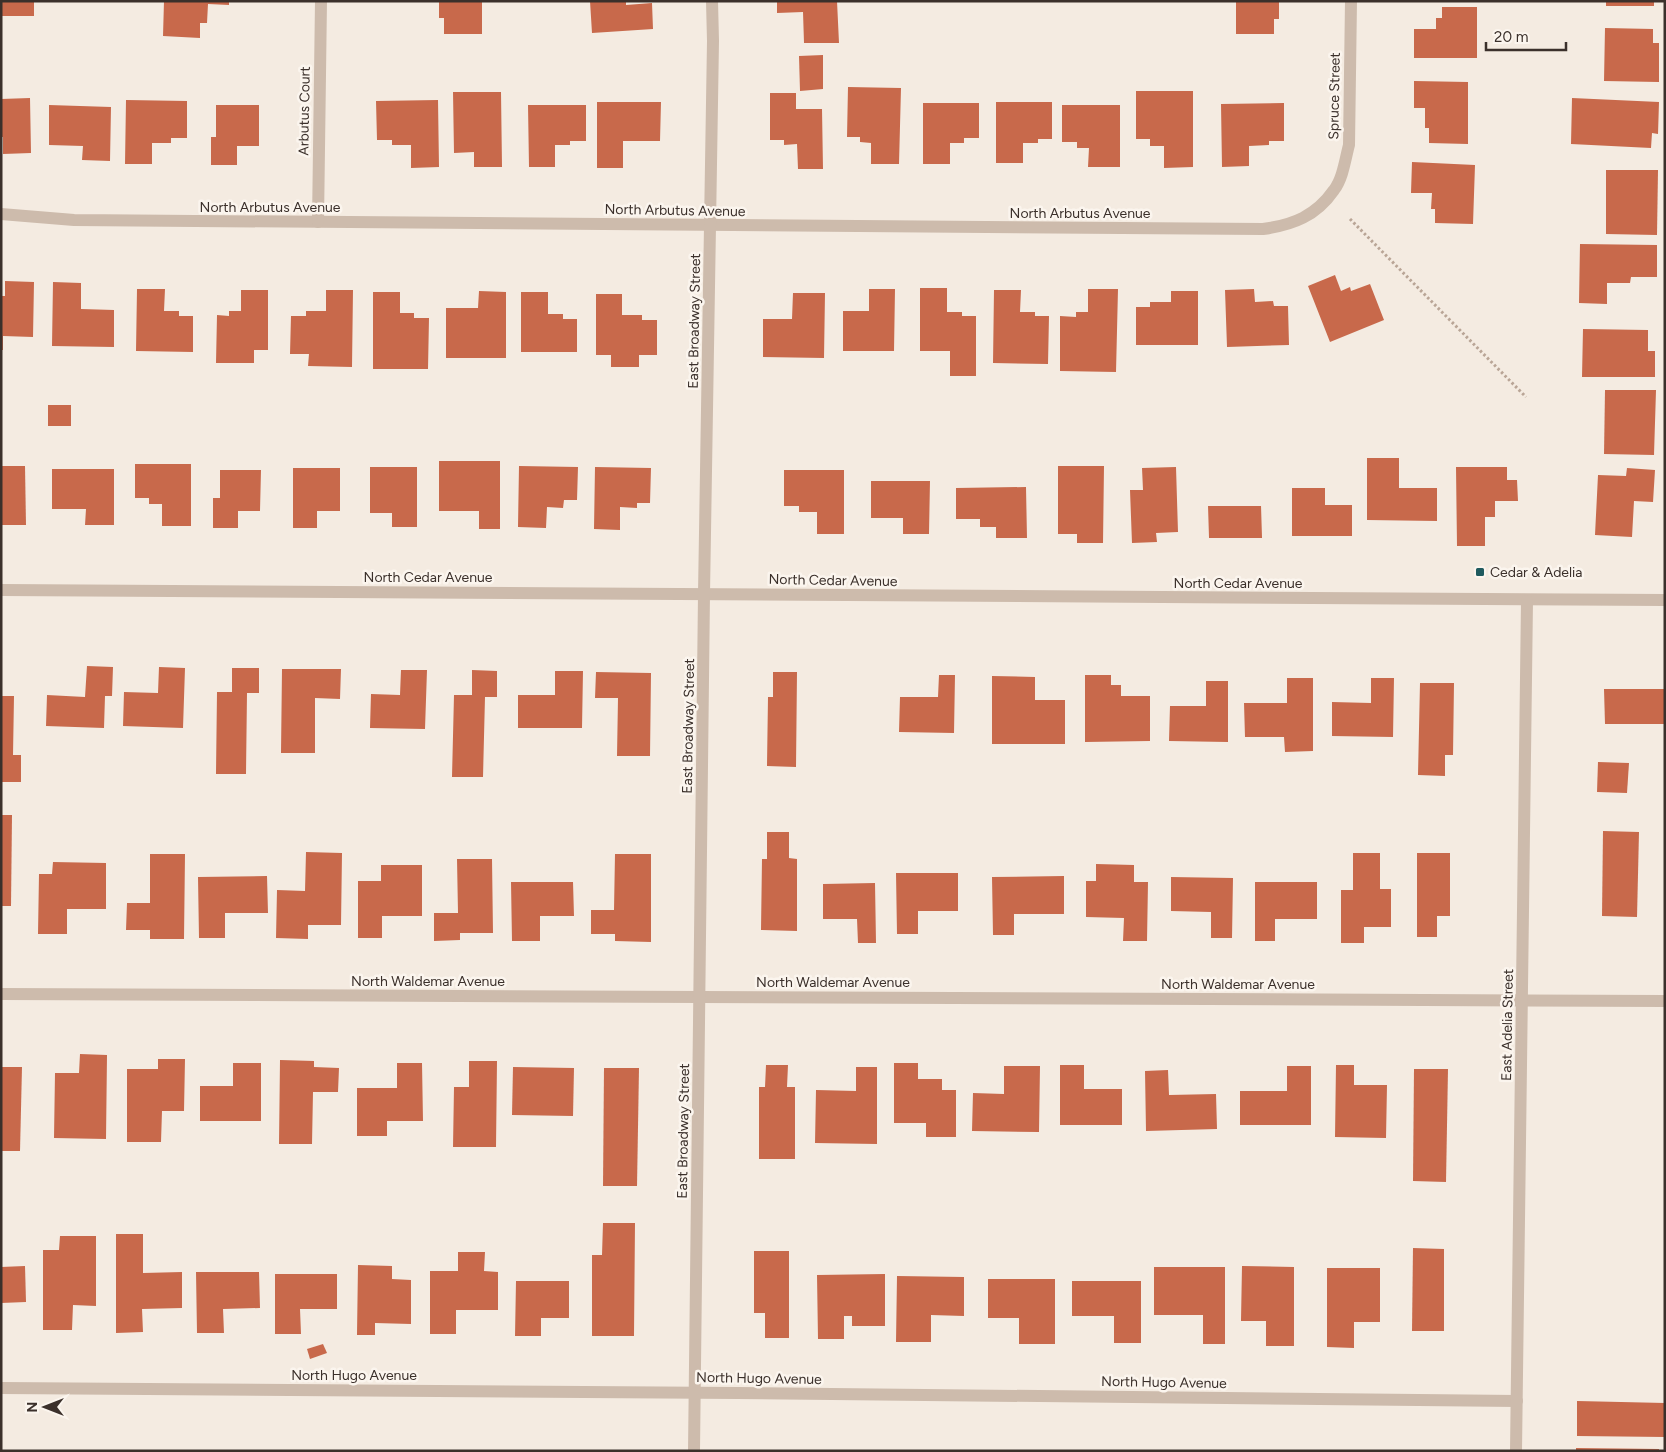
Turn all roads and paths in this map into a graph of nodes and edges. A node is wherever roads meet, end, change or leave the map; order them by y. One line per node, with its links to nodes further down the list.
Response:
1 (321, 1): 7 (street, Arbutus Court)
2 (712, 1): 8 (street, East Broadway Street)
3 (1351, 1): 4 (street, Spruce Street)
4 (1335, 189): 8 (street, North Arbutus Avenue)
5 (1, 214): 7 (street, North Arbutus Avenue)
6 (1350, 219): 9 (path)
7 (318, 222): 8 (street, North Arbutus Avenue)
8 (710, 226): 11 (street, East Broadway Street)
9 (1526, 397)
10 (1, 590): 11 (street, North Cedar Avenue)
11 (704, 594): 12 (street, North Cedar Avenue); 15 (street, East Broadway Street)
12 (1527, 600): 13 (street, North Cedar Avenue); 16 (street, East Adelia Street)
13 (1665, 600)
14 (1, 994): 15 (street, North Waldemar Avenue)
15 (699, 997): 16 (street, North Waldemar Avenue); 19 (street, East Broadway Street)
16 (1522, 1000): 17 (street, North Waldemar Avenue); 20 (street, East Adelia Street)
17 (1665, 1001)
18 (1, 1388): 19 (street, North Hugo Avenue)
19 (694, 1392): 20 (street, North Hugo Avenue); 21 (street, East Broadway Street)
20 (1517, 1401): 22 (street, East Adelia Street)
21 (694, 1451)
22 (1516, 1451)

